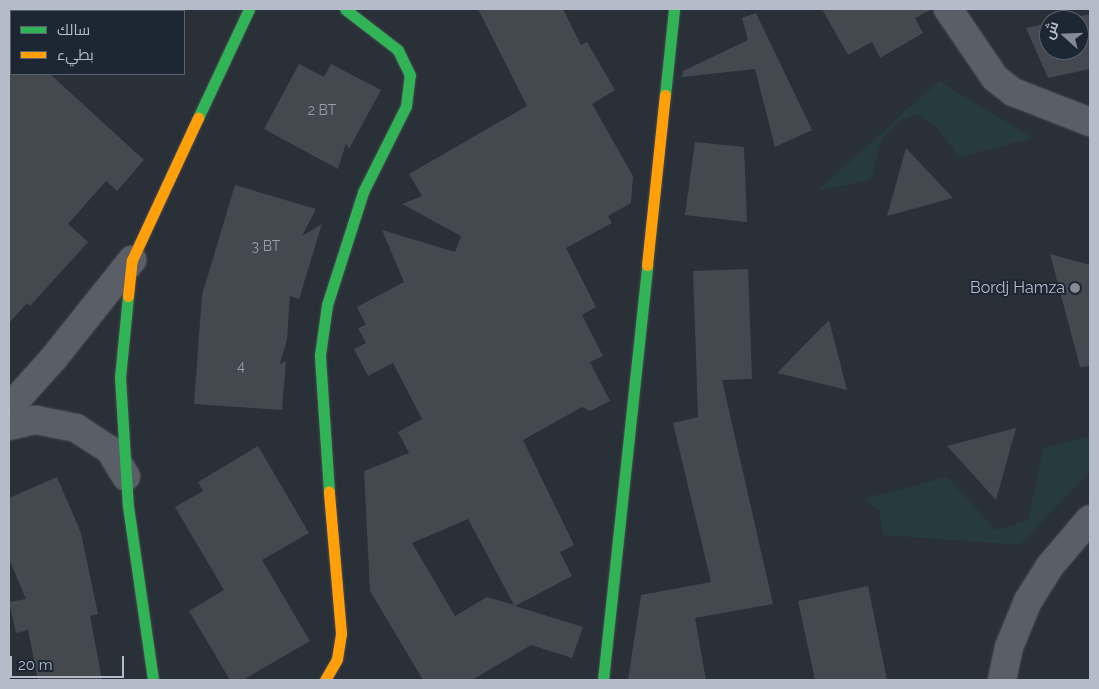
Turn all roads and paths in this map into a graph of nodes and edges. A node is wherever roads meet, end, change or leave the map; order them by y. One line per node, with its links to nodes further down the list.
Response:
1 (249, 9): 6 (street)
2 (345, 9): 12 (street)
3 (674, 9): 13 (street)
4 (953, 18): 5 (street)
5 (1090, 122)
6 (132, 260): 7 (street); 9 (street)
7 (9, 408)
8 (9, 426): 9 (street)
9 (126, 477): 11 (street)
10 (1090, 519): 14 (street)
11 (153, 680)
12 (325, 680)
13 (602, 680)
14 (1002, 680)

